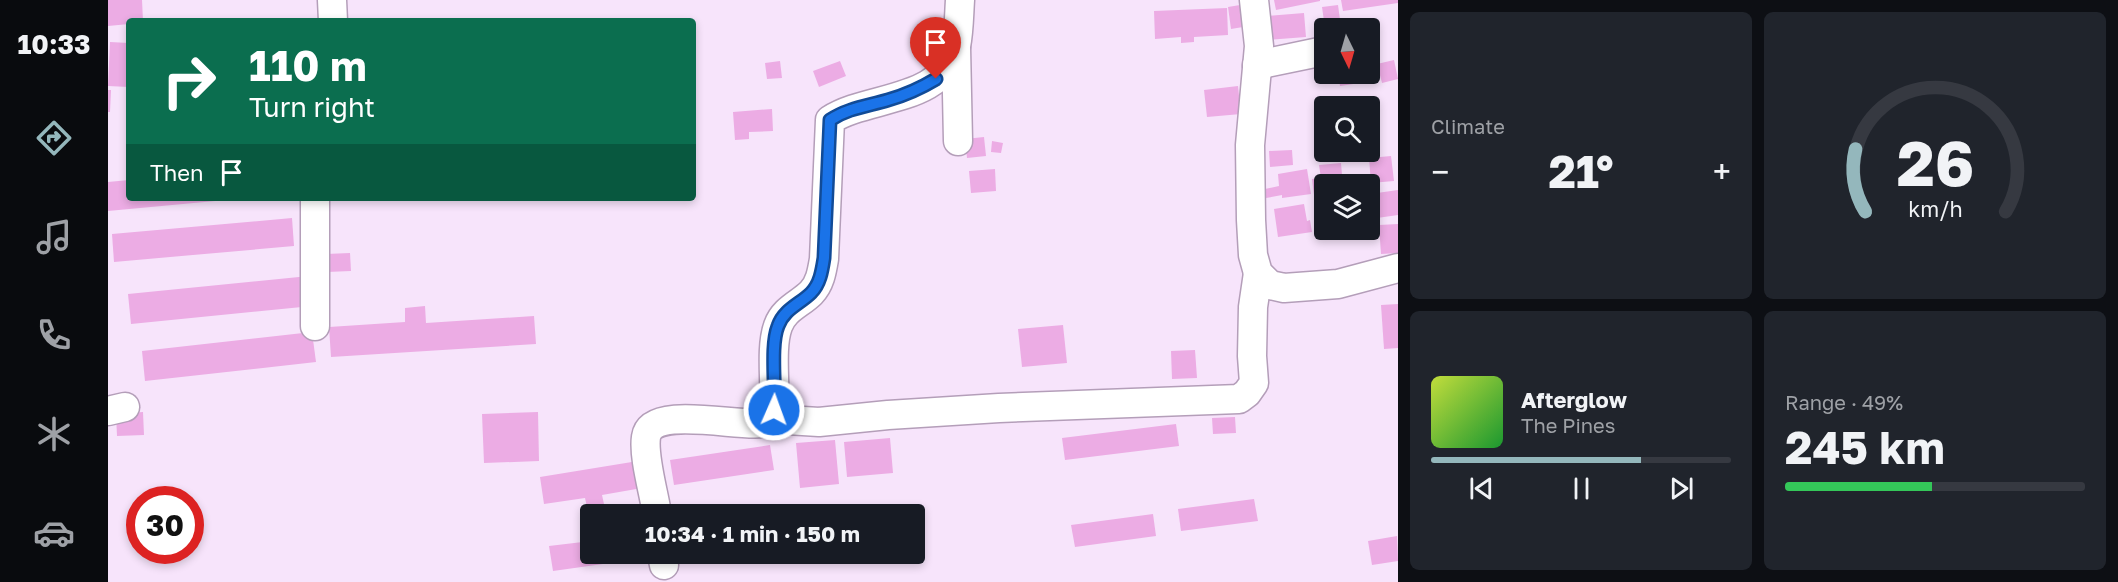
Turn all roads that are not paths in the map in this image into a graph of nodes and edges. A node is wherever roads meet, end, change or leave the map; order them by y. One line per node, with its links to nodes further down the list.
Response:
1 (332, 0): 4 (street)
2 (960, 0): 5 (street)
3 (1254, 0): 7 (street)
4 (333, 18)
5 (956, 47): 8 (street); 13 (street)
6 (1314, 53): 7 (street)
7 (1257, 65): 11 (street)
8 (958, 141)
9 (315, 201): 12 (street)
10 (1398, 268): 11 (street)
11 (1258, 273): 13 (street)
12 (315, 326)
13 (771, 419): 14 (street)
14 (655, 504)

